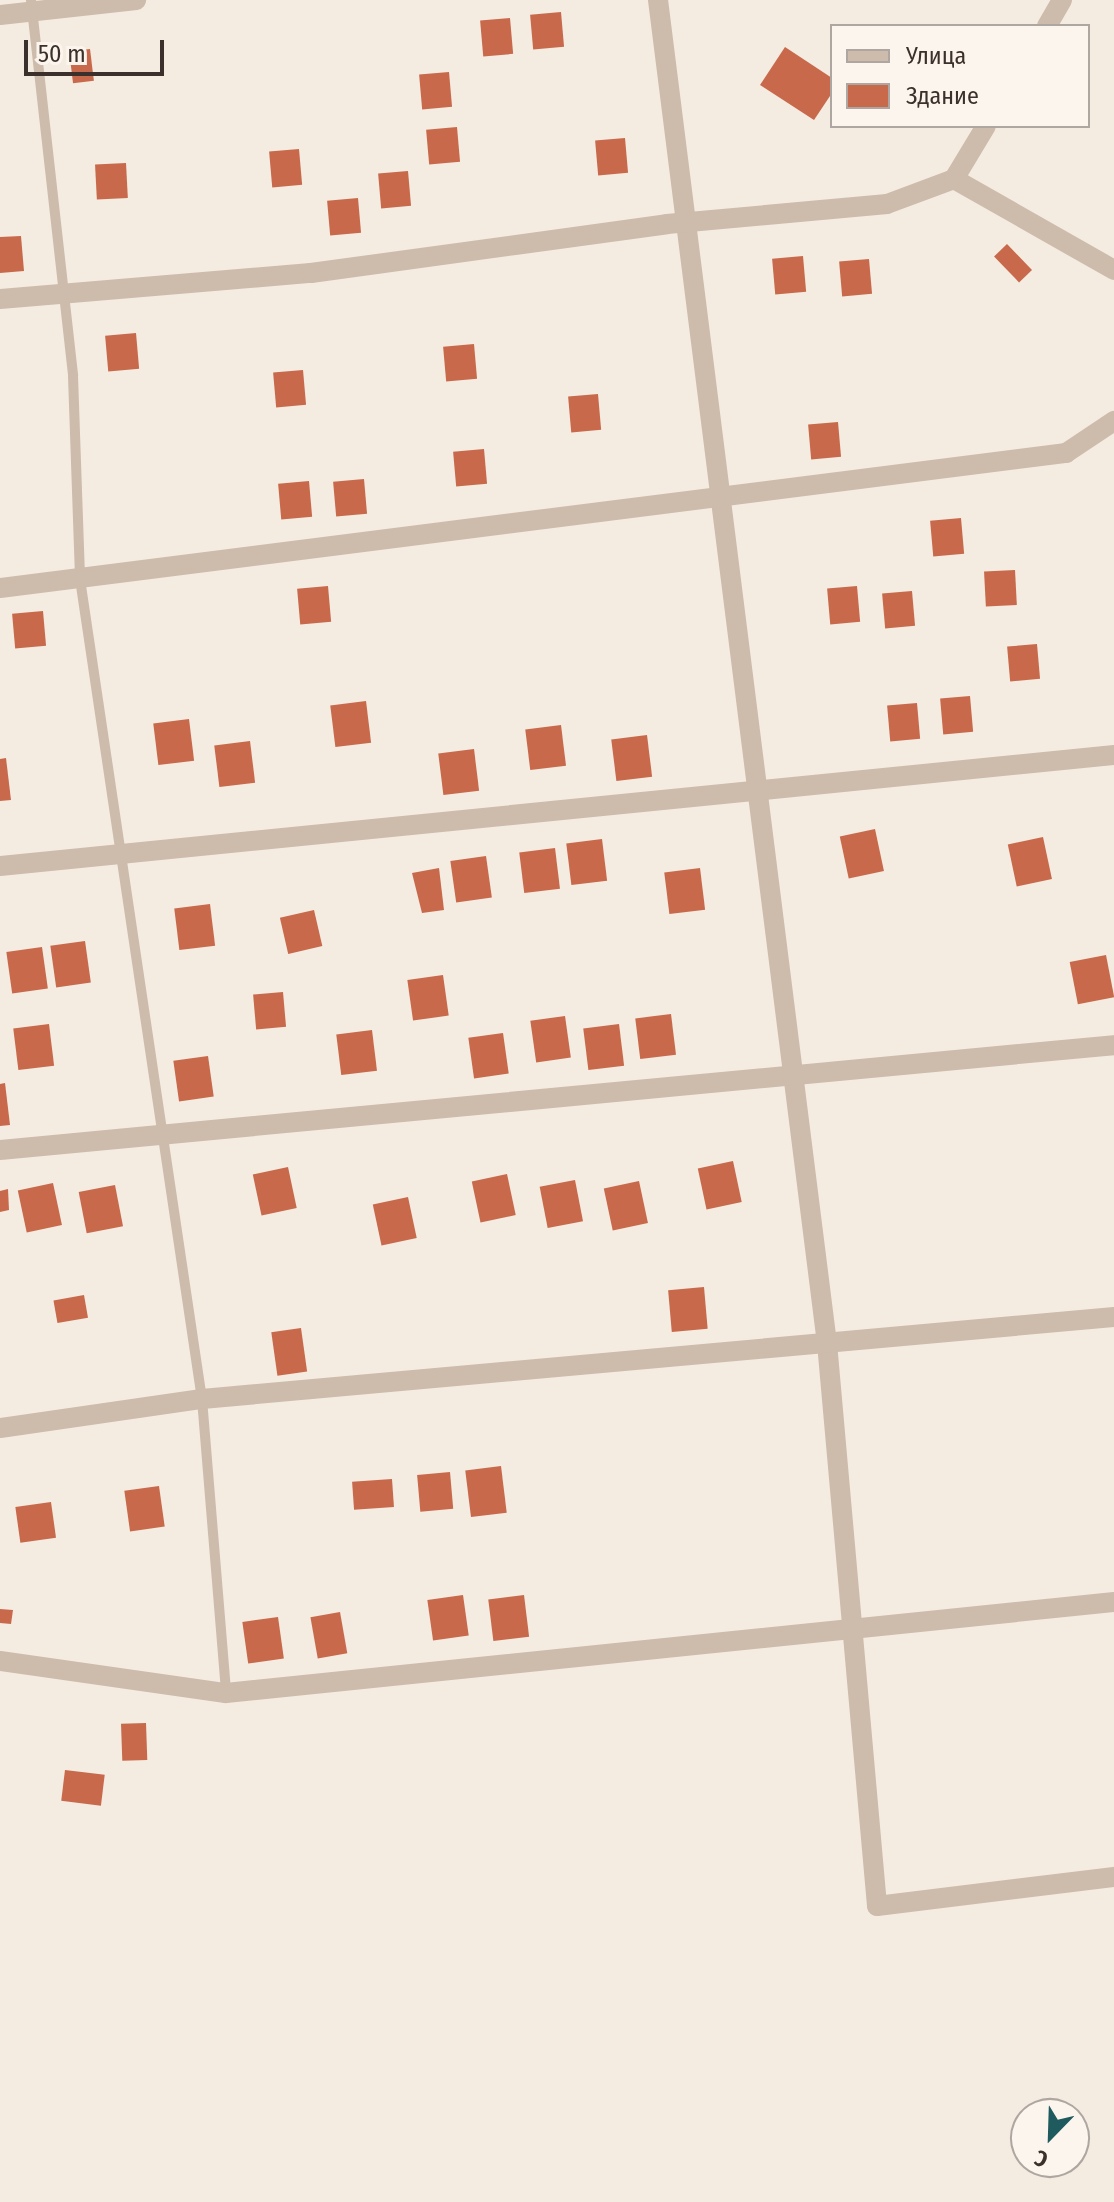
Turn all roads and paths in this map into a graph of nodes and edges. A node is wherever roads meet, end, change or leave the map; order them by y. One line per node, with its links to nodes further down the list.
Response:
1 (136, 0): 4 (street)
2 (658, 0): 9 (street)
3 (1062, 0): 6 (street)
4 (32, 6): 5 (street); 11 (lane)
5 (0, 15)
6 (1048, 24)
7 (985, 128): 8 (street)
8 (954, 179): 9 (street); 10 (street)
9 (686, 227): 11 (street); 14 (street)
10 (1114, 270)
11 (60, 293): 12 (street); 15 (lane)
12 (0, 299)
13 (1114, 421): 14 (street)
14 (723, 500): 15 (street); 18 (street)
15 (80, 579): 16 (street); 19 (lane)
16 (0, 588)
17 (1114, 755): 18 (street)
18 (759, 792): 19 (street); 22 (street)
19 (120, 850): 20 (street); 23 (lane)
20 (0, 866)
21 (1114, 1045): 22 (street)
22 (794, 1075): 23 (street); 26 (street)
23 (162, 1135): 24 (street); 27 (lane)
24 (0, 1150)
25 (1114, 1317): 26 (street)
26 (827, 1343): 27 (street); 30 (street)
27 (202, 1399): 28 (street); 32 (lane)
28 (0, 1428)
29 (1114, 1602): 30 (street)
30 (853, 1629): 32 (street); 33 (street)
31 (0, 1661): 32 (street)
32 (226, 1693)
33 (1114, 1877)

